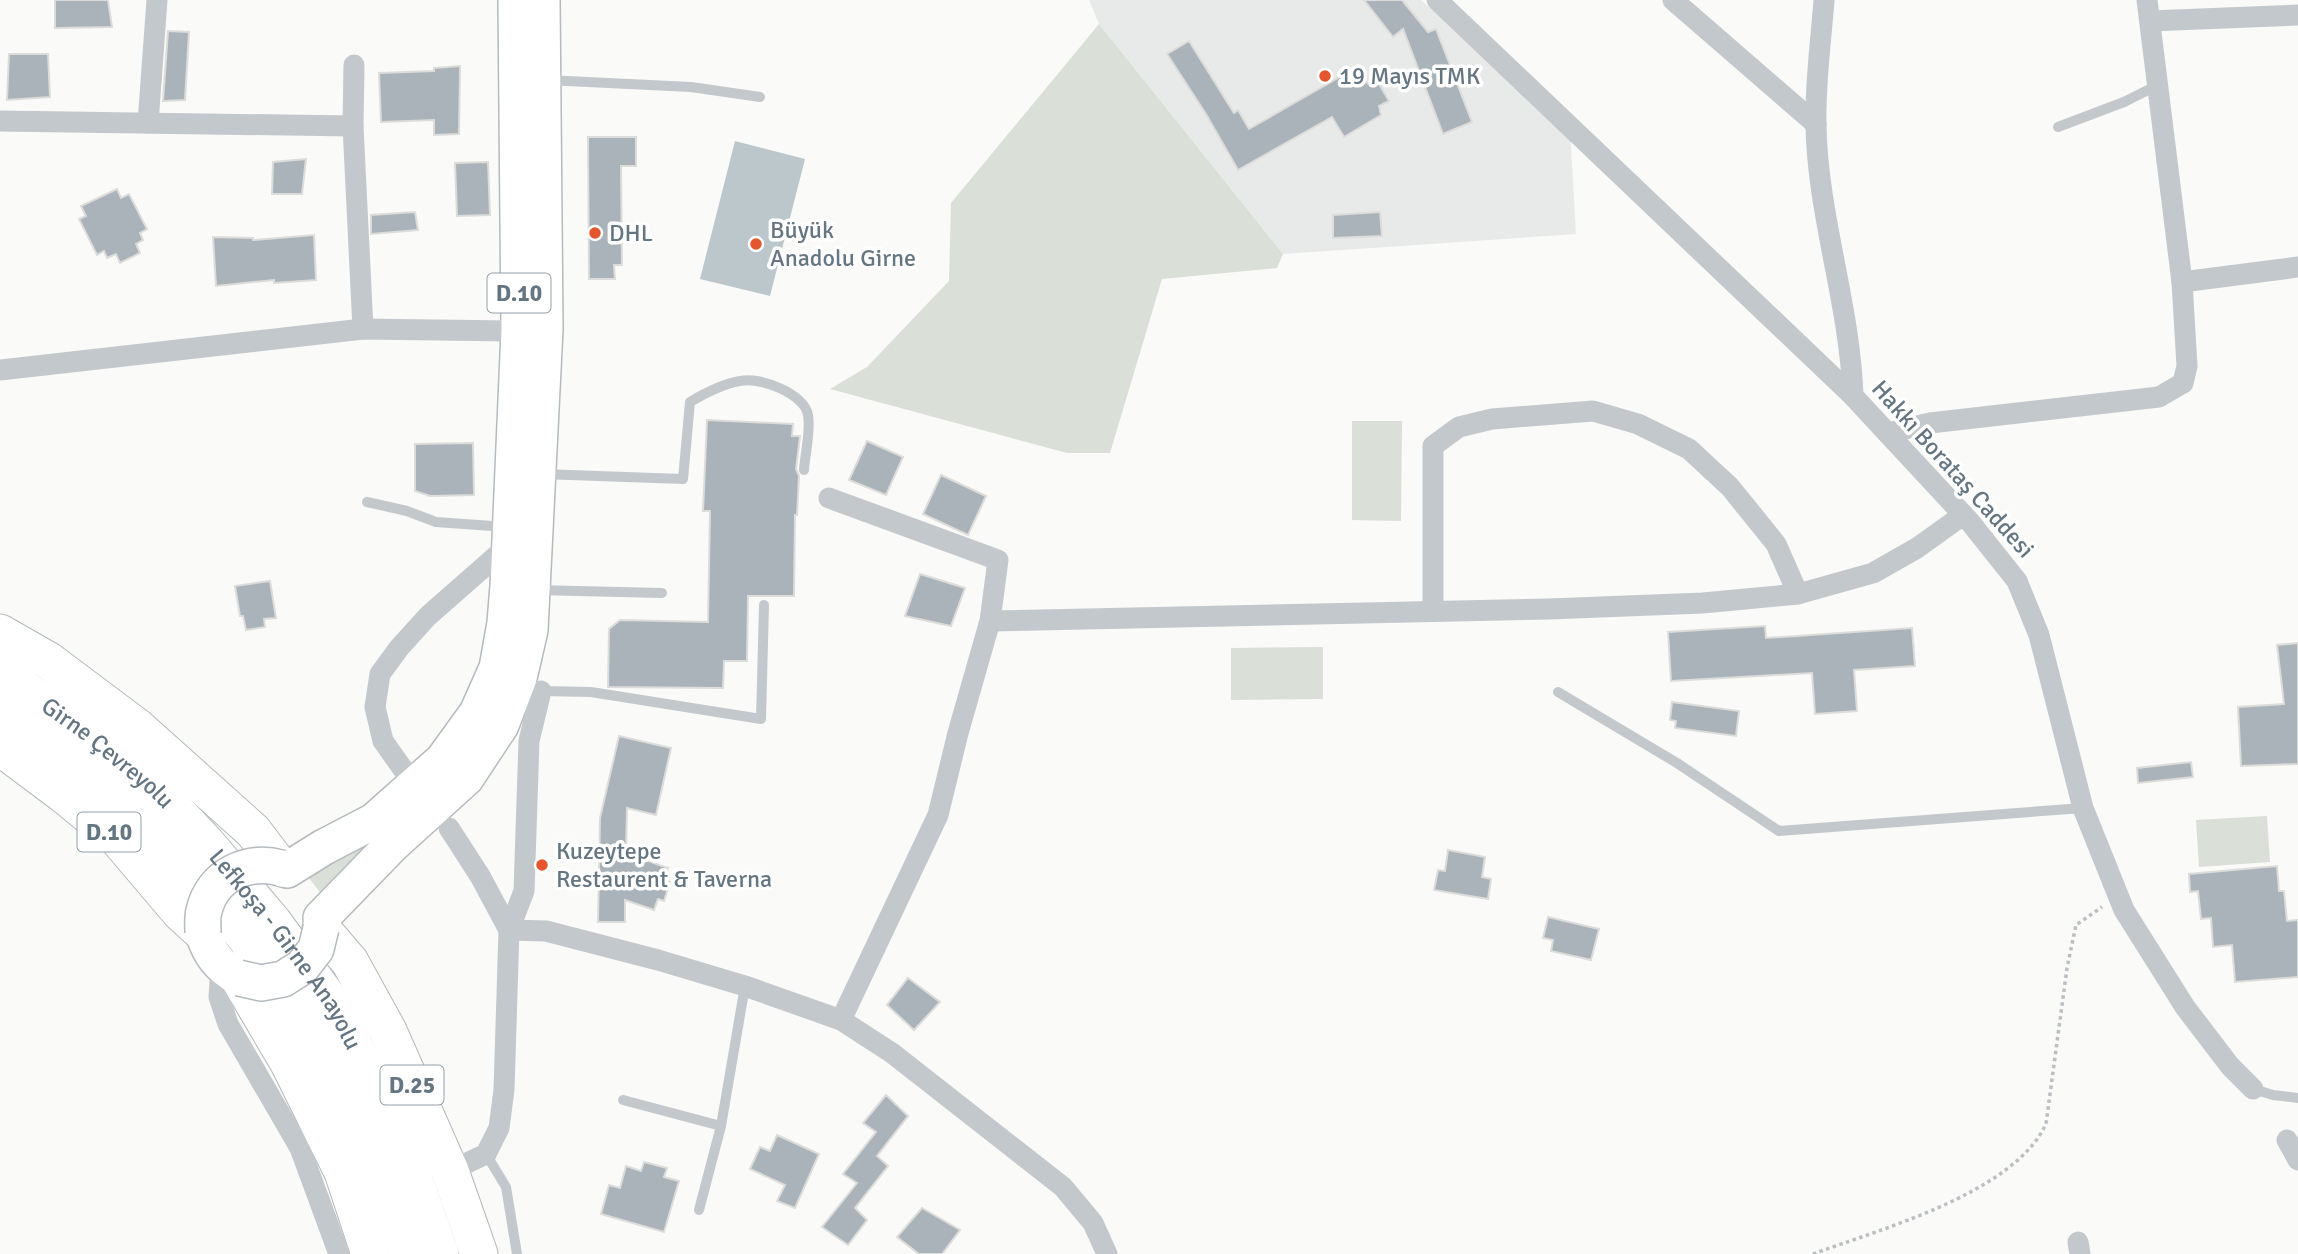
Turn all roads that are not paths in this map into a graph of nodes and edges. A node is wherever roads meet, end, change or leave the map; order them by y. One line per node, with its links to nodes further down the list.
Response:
1 (157, 0): 14 (street)
2 (516, 0): 21 (main road, D.10)
3 (542, 0): 10 (main road, D.10)
4 (1437, 0): 23 (street, Hakkı Borataş Caddesi)
5 (1673, 0): 15 (street)
6 (1824, 0): 15 (street)
7 (2149, 11): 8 (street); 11 (street)
8 (2298, 15)
9 (354, 65): 16 (street)
10 (543, 80): 12 (lane); 26 (main road, D.10)
11 (2158, 85): 17 (lane); 19 (street)
12 (760, 97)
13 (0, 121): 14 (street)
14 (148, 122): 16 (street)
15 (1816, 124): 23 (street)
16 (353, 126): 20 (street)
17 (2058, 127)
18 (2298, 267): 19 (street)
19 (2182, 282): 24 (street)
20 (363, 329): 21 (street); 22 (street)
21 (520, 331): 30 (main road, D.10)
22 (2, 366)
23 (1853, 396): 24 (street, Hakkı Borataş Caddesi)
24 (1888, 433): 29 (street, Hakkı Borataş Caddesi)
25 (804, 470): 26 (lane)
26 (538, 474): 31 (main road, D.10)
27 (829, 498): 36 (street)
28 (367, 502): 30 (lane)
29 (1964, 515): 33 (street); 44 (street, Hakkı Borataş Caddesi)
30 (510, 537): 43 (street); 47 (main road, D.10)
31 (533, 590): 32 (lane); 48 (main road, D.10)
32 (662, 593)
33 (1798, 594): 35 (street); 35 (street)
34 (764, 605): 39 (lane)
35 (1433, 610): 36 (street)
36 (990, 621): 53 (street)
37 (0, 633): 47 (highway)
38 (0, 672): 46 (highway, Girne Çevreyolu / D.25)
39 (541, 691): 49 (street)
40 (1558, 692): 44 (lane)
41 (0, 707): 46 (highway, Girne Çevreyolu / D.25)
42 (0, 747): 50 (highway, D.10)
43 (405, 772)
44 (2083, 808): 54 (street, Hakkı Borataş Caddesi)
45 (449, 828): 49 (street)
46 (197, 855): 65 (highway, Lefkoşa - Girne Anayolu / D.25); 66 (highway, Lefkoşa - Girne Anayolu / D.25)
47 (284, 869): 48 (main road); 50 (main road, bridge)
48 (321, 923): 51 (main road, D.10, bridge); 61 (highway, D.25)
49 (509, 930): 52 (street); 59 (street)
50 (203, 933): 51 (main road, D.10)
51 (230, 972): 63 (street); 64 (highway)
52 (746, 986): 53 (street); 57 (lane)
53 (841, 1020): 69 (street)
54 (2253, 1088): 55 (lane)
55 (2298, 1097)
56 (623, 1100): 57 (lane)
57 (721, 1126): 62 (lane)
58 (2287, 1140): 60 (street)
59 (486, 1154): 61 (street); 68 (lane)
60 (2298, 1160)
61 (450, 1171): 67 (highway, D.25)
62 (699, 1210)
63 (339, 1254)
64 (370, 1254)
65 (408, 1254)
66 (440, 1254)
67 (479, 1254)
68 (517, 1254)
69 (1107, 1254)

